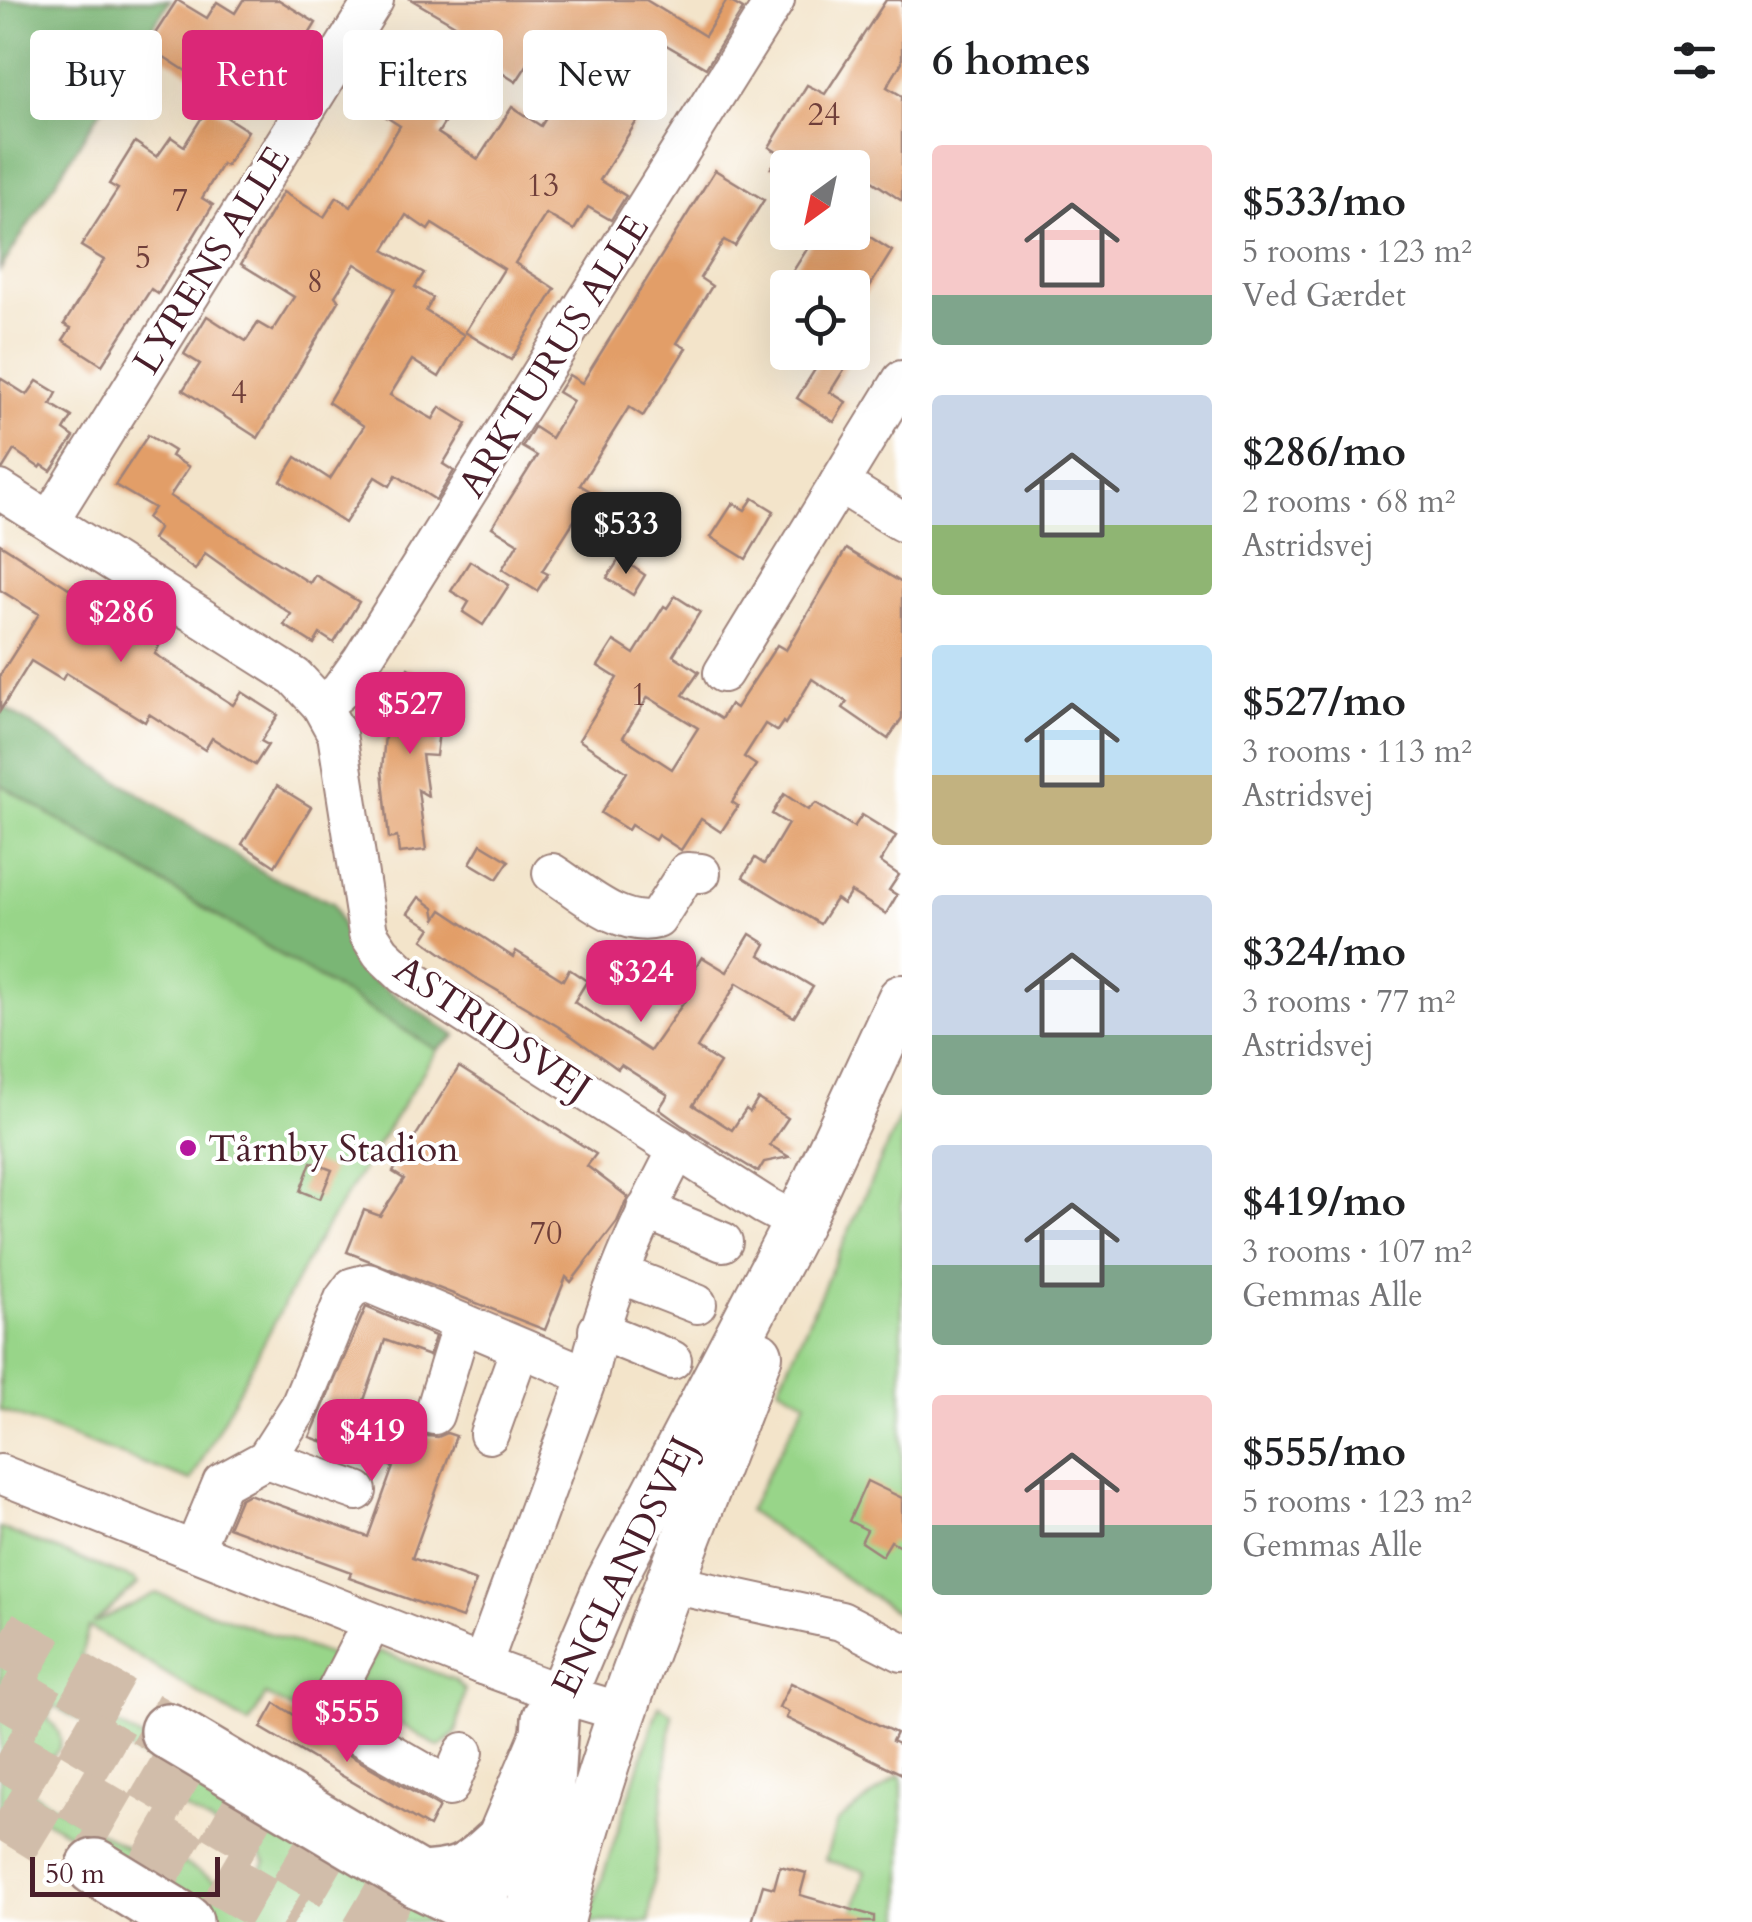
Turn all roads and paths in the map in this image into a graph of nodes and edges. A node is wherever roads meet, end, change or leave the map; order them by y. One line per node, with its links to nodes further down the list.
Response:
1 (374, 0): 6 (street, LYRENS ALLE)
2 (775, 0): 9 (street, ARKTURUS ALLE)
3 (902, 380): 4 (street)
4 (839, 483): 7 (street); 8 (street)
5 (0, 490): 6 (street, ASTRIDSVEJ)
6 (49, 521): 9 (street, ASTRIDSVEJ)
7 (902, 522)
8 (723, 674)
9 (321, 705): 13 (street, ASTRIDSVEJ)
10 (701, 872): 11 (street)
11 (552, 873)
12 (902, 999): 15 (main road, ENGLANDSVEJ)
13 (678, 1149): 14 (street); 15 (street, ASTRIDSVEJ)
14 (646, 1210): 16 (street); 17 (street)
15 (798, 1222): 30 (main road, ENGLANDSVEJ); 34 (main road, ENGLANDSVEJ)
16 (723, 1242)
17 (620, 1274): 18 (street); 20 (street)
18 (697, 1304)
19 (462, 1323): 21 (street); 24 (street); 26 (street)
20 (598, 1330): 22 (street); 23 (street)
21 (520, 1348): 23 (street); 25 (street)
22 (672, 1360)
23 (588, 1376): 33 (street)
24 (434, 1415)
25 (489, 1434)
26 (266, 1460): 28 (street); 29 (street)
27 (0, 1474): 29 (street)
28 (357, 1492)
29 (194, 1550): 31 (street)
30 (670, 1584): 32 (street); 35 (main road, ENGLANDSVEJ)
31 (372, 1622): 33 (street); 37 (street)
32 (902, 1652)
33 (482, 1665): 34 (street)
34 (556, 1707): 35 (street); 38 (main road, ENGLANDSVEJ); 41 (highway)
35 (622, 1712): 43 (main road, ENGLANDSVEJ)
36 (168, 1731): 40 (highway)
37 (464, 1752)
38 (498, 1846): 40 (highway); 41 (main road, ENGLANDSVEJ)
39 (94, 1867): 42 (highway)
40 (418, 1880): 41 (highway)
41 (498, 1919)
42 (185, 1922)
43 (560, 1922)

